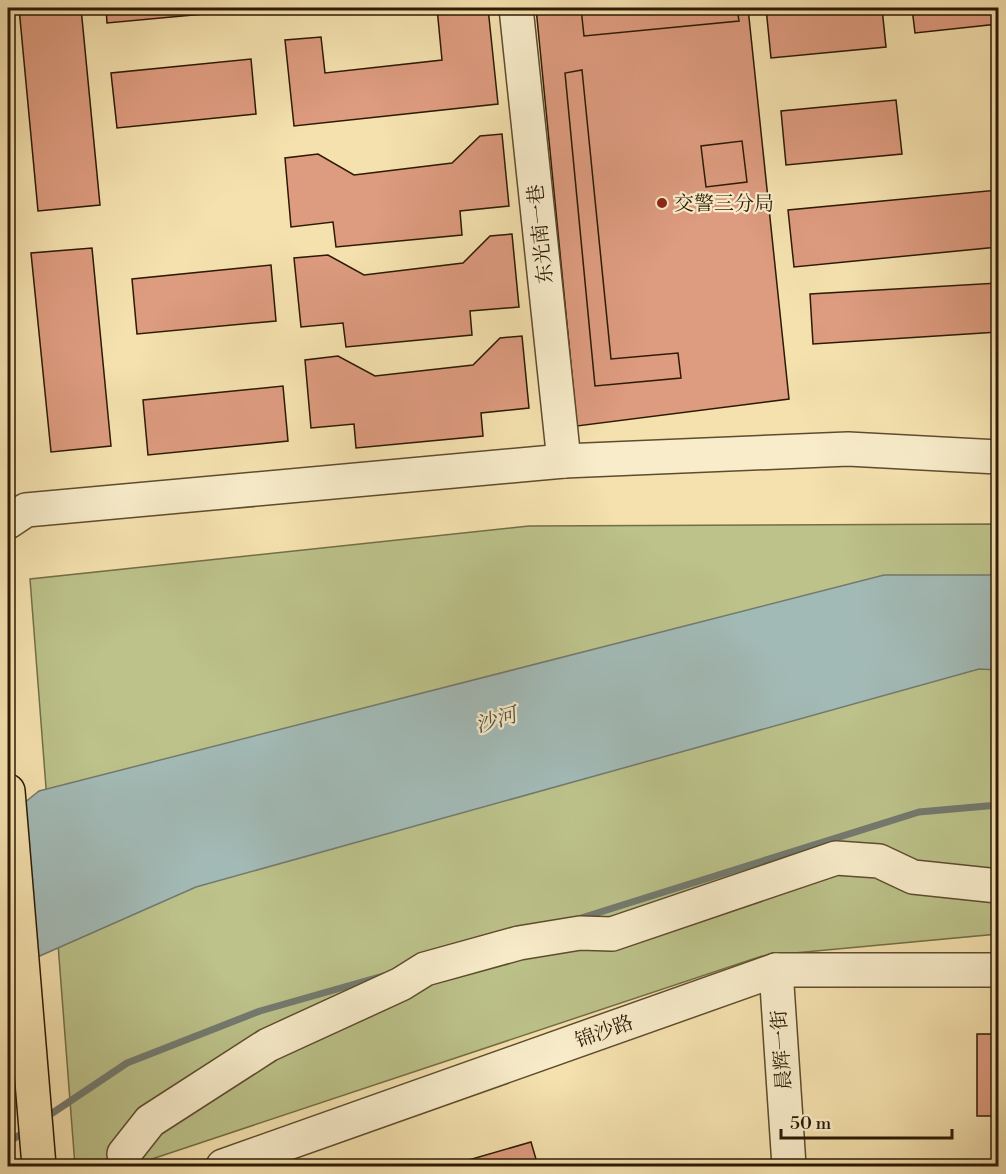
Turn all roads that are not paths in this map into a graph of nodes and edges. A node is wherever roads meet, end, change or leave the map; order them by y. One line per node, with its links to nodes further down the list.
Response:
1 (516, 8): 3 (street, 东光南一巷)
2 (999, 457): 3 (street)
3 (564, 461): 4 (street)
4 (8, 522)
5 (8, 791): 10 (main road)
6 (999, 886): 9 (street)
7 (776, 970): 8 (street, 锦沙路); 11 (street, 锦沙路); 12 (street, 晨辉一街)
8 (999, 970)
9 (124, 1154)
10 (39, 1167)
11 (223, 1167)
12 (789, 1167)

